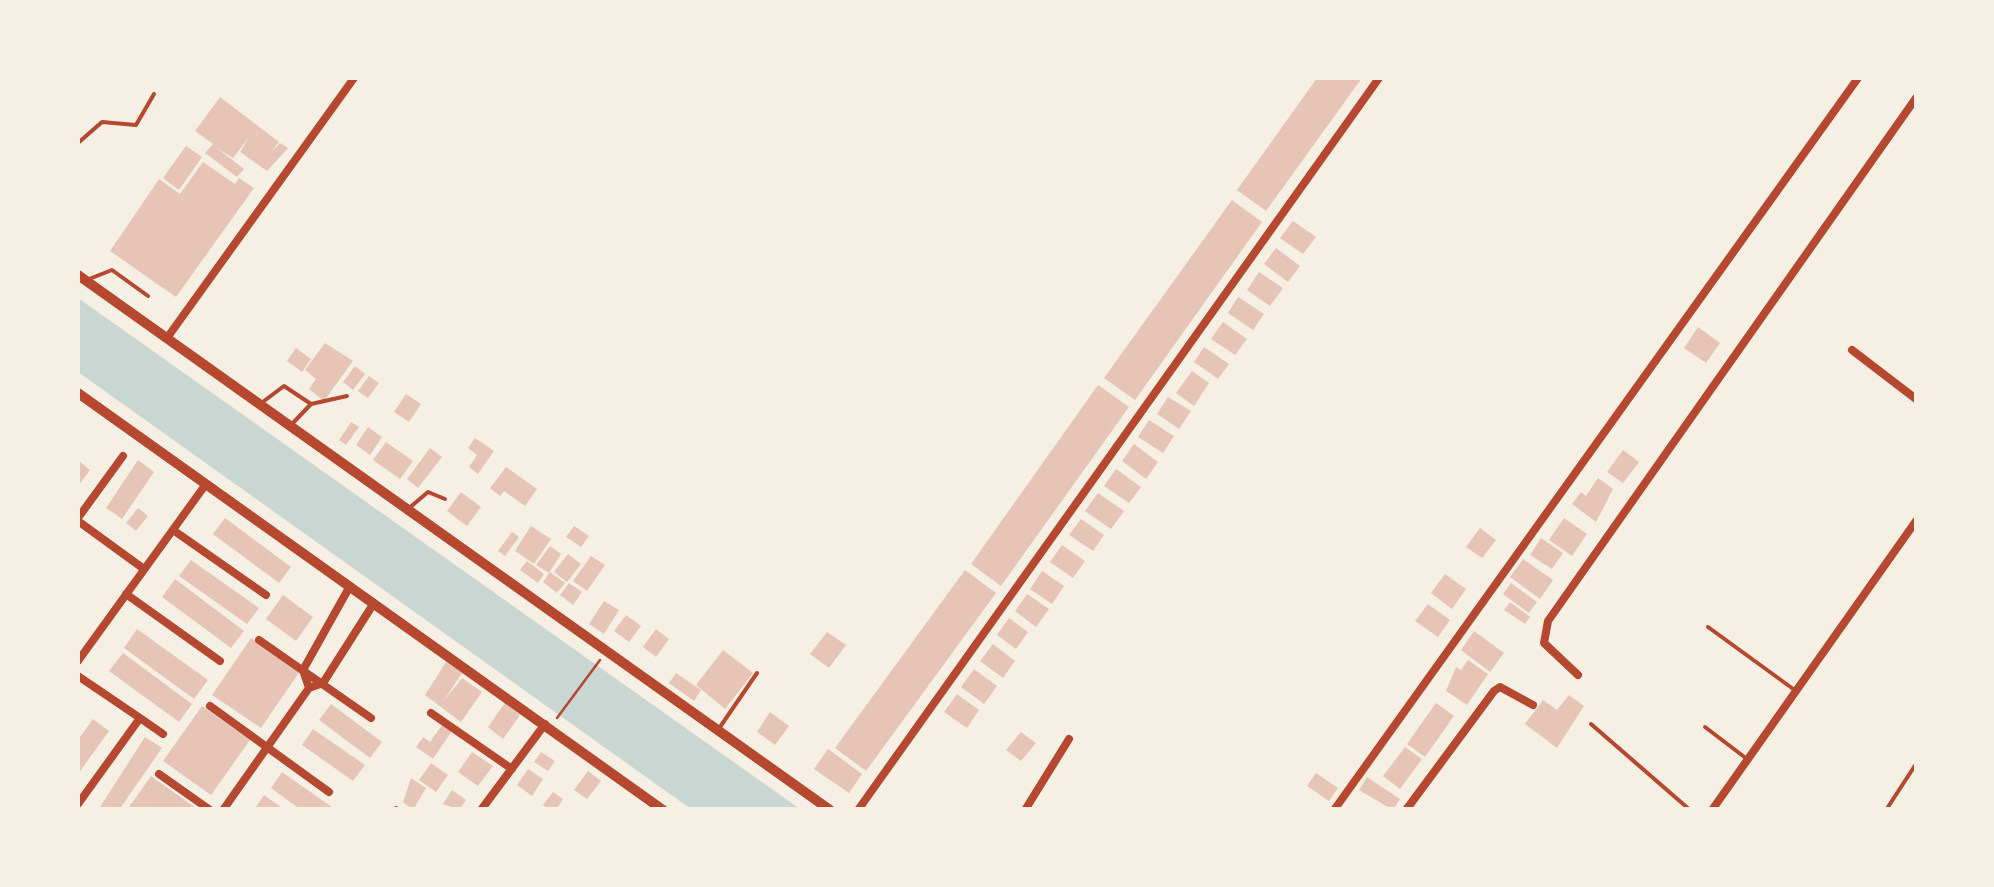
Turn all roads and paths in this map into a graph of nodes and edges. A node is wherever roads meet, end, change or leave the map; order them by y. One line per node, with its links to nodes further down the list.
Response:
1 (354, 78): 9 (street)
2 (1379, 78): 64 (street)
3 (1858, 78): 66 (street)
4 (154, 94): 6 (lane)
5 (1916, 98): 36 (street)
6 (78, 142)
7 (82, 278): 8 (lane); 9 (street)
8 (148, 296)
9 (167, 338): 15 (street)
10 (1852, 350): 13 (street)
11 (78, 392): 18 (street)
12 (347, 396): 14 (lane)
13 (1916, 399)
14 (311, 404): 15 (lane); 16 (lane)
15 (260, 405): 16 (street)
16 (291, 426): 20 (street)
17 (122, 456): 21 (street)
18 (206, 484): 23 (street); 25 (street)
19 (445, 499): 20 (lane)
20 (408, 510): 49 (street)
21 (78, 520): 24 (street)
22 (1916, 521): 40 (street)
23 (173, 530): 24 (street); 27 (street)
24 (144, 569): 26 (street)
25 (350, 586): 28 (street); 34 (street)
26 (126, 594): 31 (street); 32 (street)
27 (266, 594)
28 (374, 603): 38 (street); 46 (street)
29 (1708, 627): 40 (lane)
30 (259, 640): 34 (street)
31 (78, 661)
32 (220, 661)
33 (598, 662): 46 (path)
34 (303, 670): 38 (street); 39 (street)
35 (757, 674): 49 (lane)
36 (1578, 674)
37 (78, 676): 44 (street)
38 (323, 683): 39 (street); 45 (street)
39 (309, 688): 52 (street)
40 (1796, 691): 53 (street)
41 (1532, 705): 67 (street)
42 (210, 706): 52 (street)
43 (431, 713): 55 (street)
44 (140, 718): 50 (street); 58 (street)
45 (371, 718)
46 (551, 722): 55 (street); 62 (street)
47 (1591, 724): 68 (lane)
48 (1705, 726): 53 (lane)
49 (718, 730): 63 (street)
50 (162, 734)
51 (1069, 738): 65 (street)
52 (269, 746): 57 (street); 60 (street)
53 (1748, 759): 69 (street)
54 (1916, 764): 70 (lane)
55 (512, 769): 61 (street)
56 (160, 774): 59 (street)
57 (329, 792)
58 (78, 804)
59 (210, 810)
60 (222, 810)
61 (481, 810)
62 (663, 810)
63 (830, 810)
64 (858, 810)
65 (1025, 810)
66 (1334, 810)
67 (1406, 810)
68 (1690, 810)
69 (1712, 810)
70 (1886, 810)

